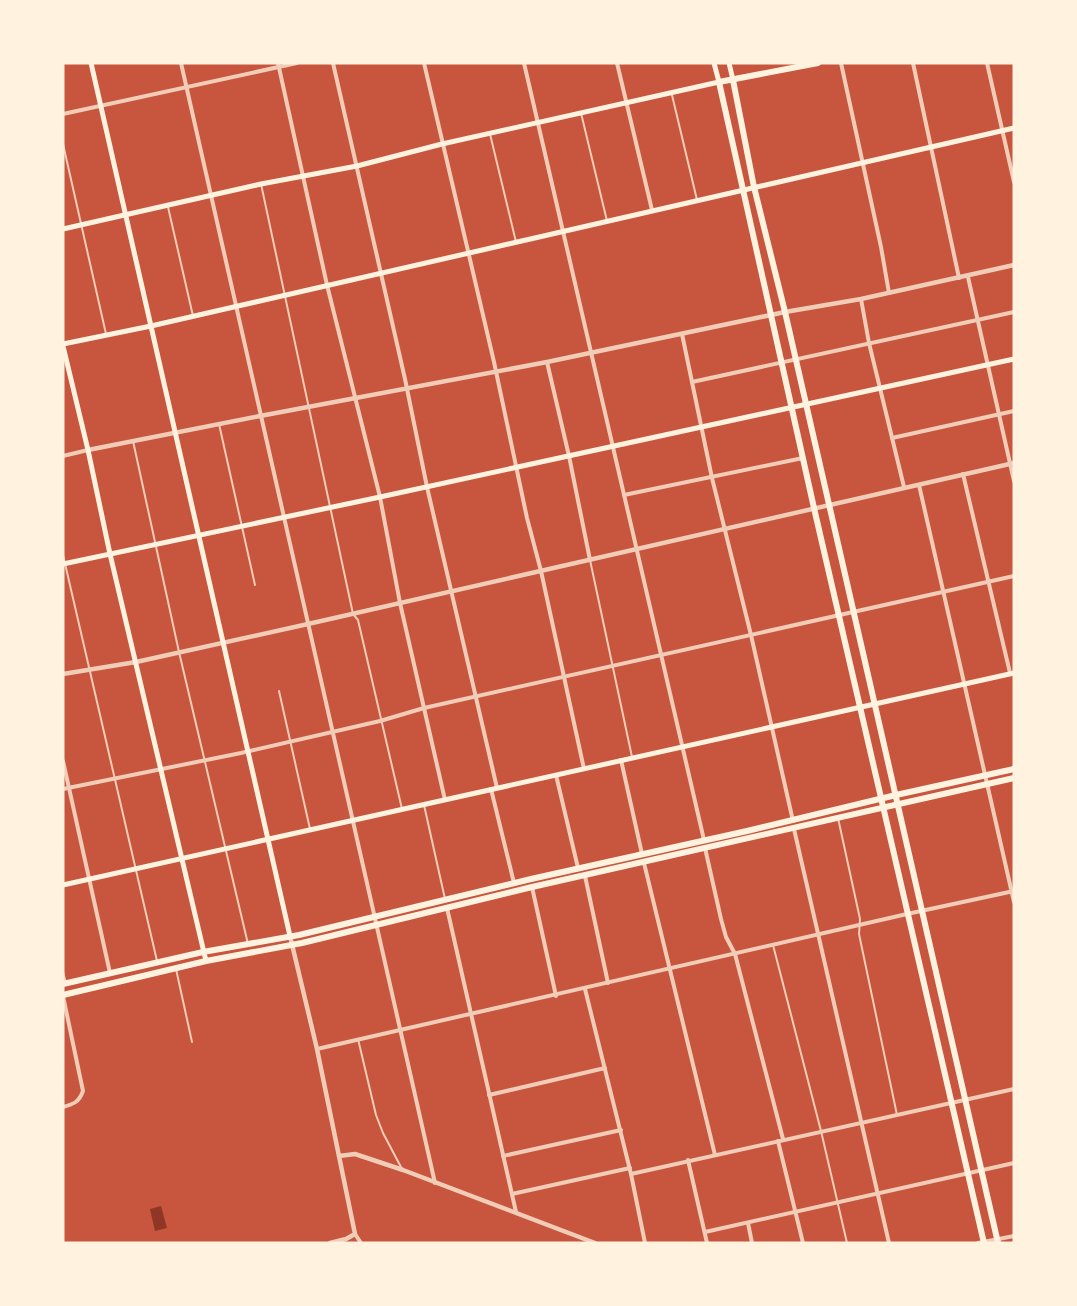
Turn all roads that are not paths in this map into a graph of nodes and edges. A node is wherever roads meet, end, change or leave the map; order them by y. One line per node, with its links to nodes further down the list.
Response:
1 (91, 63): 20 (main road)
2 (181, 63): 17 (street)
3 (297, 63): 14 (street)
4 (333, 63): 31 (street)
5 (424, 63): 28 (street)
6 (524, 63): 23 (street)
7 (616, 63): 19 (street)
8 (714, 63): 16 (main road)
9 (729, 63): 15 (main road)
10 (818, 63): 15 (main road)
11 (841, 63): 30 (street)
12 (913, 63): 29 (street)
13 (987, 63): 25 (street)
14 (279, 65): 17 (street); 32 (street)
15 (733, 80): 16 (main road); 35 (main road)
16 (719, 82): 18 (main road); 36 (main road)
17 (187, 87): 20 (street); 37 (street)
18 (672, 93): 19 (main road); 38 (lane)
19 (626, 103): 21 (main road); 40 (street)
20 (102, 105): 22 (street); 41 (main road)
21 (581, 113): 23 (main road); 42 (lane)
22 (63, 114)
23 (538, 122): 26 (main road); 45 (street)
24 (1014, 128): 25 (main road)
25 (1002, 131): 29 (main road); 33 (street)
26 (490, 133): 28 (main road); 46 (lane)
27 (63, 144): 43 (lane)
28 (442, 144): 31 (main road); 47 (street)
29 (932, 147): 30 (main road); 51 (street)
30 (861, 163): 35 (main road); 53 (street)
31 (357, 166): 32 (main road); 49 (street)
32 (304, 177): 34 (main road); 52 (street)
33 (1014, 182)
34 (261, 184): 37 (main road); 54 (lane)
35 (754, 187): 36 (main road); 57 (main road)
36 (742, 189): 38 (main road); 59 (main road)
37 (211, 195): 39 (main road); 56 (street)
38 (697, 200): 40 (main road)
39 (167, 205): 41 (main road); 60 (lane)
40 (652, 210): 42 (main road)
41 (126, 214): 43 (main road); 62 (main road)
42 (607, 221): 45 (main road)
43 (81, 224): 44 (main road); 63 (lane)
44 (63, 229)
45 (563, 231): 46 (main road); 67 (street)
46 (516, 242): 47 (main road)
47 (468, 252): 49 (main road); 73 (street)
48 (1014, 266): 50 (street)
49 (381, 272): 52 (main road); 76 (street)
50 (968, 276): 51 (street); 61 (street)
51 (959, 279): 53 (street)
52 (327, 285): 54 (main road); 77 (street)
53 (889, 293): 55 (street)
54 (285, 295): 56 (main road); 79 (lane)
55 (861, 299): 57 (street); 65 (street)
56 (235, 306): 60 (main road); 83 (street)
57 (785, 312): 59 (street); 69 (main road)
58 (1014, 312): 61 (street)
59 (772, 314): 64 (street); 71 (main road)
60 (193, 316): 62 (main road)
61 (977, 320): 65 (street); 72 (street)
62 (151, 326): 63 (main road); 86 (main road)
63 (106, 334): 66 (main road)
64 (682, 334): 67 (street); 74 (street)
65 (869, 344): 69 (street); 75 (street)
66 (63, 345): 90 (main road)
67 (590, 352): 70 (street); 89 (street)
68 (1014, 359): 72 (main road)
69 (795, 360): 71 (street); 78 (main road)
70 (547, 362): 73 (street); 92 (street)
71 (782, 363): 74 (street); 80 (main road)
72 (987, 364): 75 (main road); 82 (street)
73 (496, 372): 76 (street); 95 (street)
74 (692, 382): 85 (street)
75 (880, 388): 78 (main road); 87 (street)
76 (407, 389): 77 (street); 100 (street)
77 (355, 398): 79 (street); 103 (street)
78 (806, 404): 80 (main road); 104 (main road)
79 (308, 407): 83 (street); 105 (lane)
80 (792, 407): 85 (main road); 93 (main road)
81 (1014, 411): 82 (street)
82 (998, 414): 87 (street); 94 (street)
83 (260, 416): 84 (street); 107 (street)
84 (219, 424): 86 (street); 108 (lane)
85 (701, 427): 89 (main road); 97 (street)
86 (176, 432): 88 (street); 110 (main road)
87 (892, 438): 101 (street)
88 (133, 441): 90 (street); 111 (lane)
89 (612, 446): 92 (main road); 102 (street)
90 (88, 450): 91 (street); 113 (main road)
91 (63, 456)
92 (568, 456): 95 (main road); 115 (street)
93 (804, 458): 97 (street); 106 (main road)
94 (1012, 464): 96 (street); 98 (street)
95 (516, 468): 100 (main road); 117 (street)
96 (963, 474): 99 (street); 119 (street)
97 (712, 478): 102 (street); 109 (street)
98 (1014, 481)
99 (919, 484): 101 (street); 122 (street)
100 (427, 487): 103 (main road); 121 (street)
101 (904, 487): 104 (street)
102 (624, 495): 112 (street)
103 (380, 497): 105 (main road); 123 (street)
104 (829, 505): 106 (street); 124 (main road)
105 (329, 507): 107 (main road); 125 (lane)
106 (814, 508): 109 (street); 126 (main road)
107 (283, 517): 108 (main road); 127 (street)
108 (241, 526): 110 (main road); 120 (lane)
109 (724, 529): 112 (street); 128 (street)
110 (198, 535): 111 (main road); 129 (main road)
111 (155, 545): 113 (main road); 130 (lane)
112 (636, 549): 115 (street); 131 (street)
113 (110, 554): 116 (main road); 132 (main road)
114 (63, 555): 116 (lane)
115 (590, 560): 117 (street); 133 (lane)
116 (64, 564): 134 (lane)
117 (541, 571): 121 (street); 137 (street)
118 (1014, 576): 119 (street)
119 (989, 582): 122 (street); 135 (street)
120 (255, 585)
121 (452, 591): 123 (street); 140 (street)
122 (944, 592): 124 (street); 138 (street)
123 (400, 603): 125 (street); 143 (street)
124 (853, 613): 126 (street); 141 (main road)
125 (353, 614): 127 (street); 144 (lane)
126 (839, 616): 128 (street); 142 (main road)
127 (308, 624): 129 (street); 146 (street)
128 (751, 635): 131 (street); 145 (street)
129 (224, 642): 130 (street); 149 (main road)
130 (179, 652): 132 (street); 151 (lane)
131 (660, 656): 133 (street); 148 (street)
132 (136, 662): 134 (street); 156 (main road)
133 (612, 666): 137 (street); 150 (lane)
134 (88, 668): 136 (street); 160 (lane)
135 (1012, 673): 138 (main road)
136 (63, 674)
137 (563, 677): 140 (street); 154 (street)
138 (964, 684): 141 (main road); 158 (street)
139 (279, 691): 147 (lane)
140 (476, 697): 143 (street); 164 (street)
141 (873, 703): 142 (main road); 165 (main road)
142 (861, 706): 145 (main road); 166 (main road)
143 (424, 708): 144 (street); 167 (street)
144 (380, 721): 146 (street); 171 (lane)
145 (772, 727): 148 (main road); 174 (street)
146 (333, 732): 147 (street); 173 (street)
147 (290, 742): 149 (street); 176 (lane)
148 (681, 747): 150 (main road); 178 (street)
149 (248, 751): 151 (street); 177 (main road)
150 (633, 758): 152 (main road)
151 (204, 760): 156 (street); 180 (lane)
152 (621, 760): 154 (main road); 181 (street)
153 (63, 761): 162 (street)
154 (584, 769): 157 (main road)
155 (1014, 769): 158 (main road)
156 (161, 770): 160 (street); 182 (main road)
157 (556, 775): 164 (main road); 184 (street)
158 (986, 775): 161 (street); 165 (main road)
159 (1014, 778): 161 (main road)
160 (114, 780): 162 (street); 185 (lane)
161 (988, 784): 169 (main road); 191 (street)
162 (69, 788): 163 (street); 187 (street)
163 (63, 789)
164 (494, 789): 167 (main road); 188 (street)
165 (896, 795): 166 (main road); 169 (main road)
166 (881, 799): 170 (main road); 174 (main road)
167 (445, 800): 168 (main road)
168 (424, 804): 171 (main road); 192 (lane)
169 (897, 804): 170 (main road); 195 (main road)
170 (884, 807): 172 (main road); 196 (main road)
171 (402, 809): 173 (main road)
172 (838, 818): 175 (main road); 199 (lane)
173 (353, 820): 176 (main road); 197 (street)
174 (793, 821): 178 (main road)
175 (794, 829): 179 (main road); 200 (street)
176 (310, 830): 177 (main road)
177 (269, 839): 180 (main road); 201 (main road)
178 (704, 840): 181 (main road)
179 (705, 848): 183 (main road); 206 (street)
180 (225, 850): 182 (main road); 202 (lane)
181 (642, 854): 184 (main road)
182 (181, 860): 185 (main road); 205 (main road)
183 (644, 863): 186 (main road); 210 (street)
184 (578, 868): 188 (main road)
185 (135, 869): 187 (main road); 207 (lane)
186 (585, 876): 190 (main road); 214 (street)
187 (90, 879): 189 (main road); 212 (street)
188 (514, 883): 192 (main road)
189 (63, 885)
190 (532, 887): 194 (main road); 217 (street)
191 (1013, 892): 193 (street); 195 (street)
192 (446, 899): 197 (main road)
193 (1014, 902)
194 (447, 908): 198 (main road); 218 (street)
195 (921, 911): 196 (street); 226 (main road)
196 (907, 914): 199 (street); 227 (main road)
197 (375, 916): 198 (street); 201 (main road)
198 (376, 924): 203 (main road); 219 (street)
199 (860, 926): 200 (street); 229 (lane)
200 (817, 935): 204 (street); 230 (street)
201 (290, 936): 202 (main road); 203 (street)
202 (248, 944): 205 (main road)
203 (292, 944): 208 (main road); 222 (street)
204 (773, 945): 206 (street); 232 (lane)
205 (203, 952): 207 (main road); 208 (main road)
206 (735, 954): 210 (street); 233 (street)
207 (158, 962): 212 (main road)
208 (206, 962): 209 (main road)
209 (176, 969): 216 (main road); 221 (lane)
210 (670, 969): 214 (street); 236 (street)
211 (63, 972): 213 (lane)
212 (110, 973): 213 (main road)
213 (64, 983)
214 (608, 983): 215 (street)
215 (585, 989): 217 (street); 223 (street)
216 (63, 996): 228 (street)
217 (556, 996): 218 (street)
218 (471, 1014): 219 (street); 225 (street)
219 (400, 1030): 220 (street); 245 (street)
220 (358, 1040): 222 (street); 241 (lane)
221 (192, 1042)
222 (317, 1049): 235 (street)
223 (605, 1068): 225 (street); 231 (street)
224 (1014, 1089): 226 (street)
225 (489, 1095): 237 (street)
226 (964, 1099): 227 (street); 242 (main road)
227 (952, 1101): 229 (street); 244 (main road)
228 (63, 1107)
229 (897, 1115): 230 (street)
230 (861, 1122): 232 (street); 247 (street)
231 (621, 1130): 237 (street); 240 (street)
232 (821, 1131): 233 (street); 248 (lane)
233 (783, 1140): 234 (street)
234 (778, 1141): 236 (street); 250 (street)
235 (339, 1155): 241 (street); 253 (street)
236 (715, 1155): 238 (street)
237 (503, 1156): 246 (street)
238 (688, 1160): 243 (street); 252 (street)
239 (1014, 1163): 242 (street)
240 (630, 1168): 243 (street); 246 (street)
241 (403, 1170): 245 (street)
242 (980, 1170): 244 (street); 255 (main road)
243 (631, 1174): 259 (street)
244 (968, 1174): 247 (street); 265 (main road)
245 (435, 1183): 249 (street)
246 (512, 1194): 249 (street)
247 (878, 1194): 248 (street); 264 (street)
248 (838, 1203): 250 (street); 263 (lane)
249 (516, 1212): 258 (street)
250 (795, 1212): 251 (street); 262 (street)
251 (748, 1222): 252 (street); 261 (street)
252 (705, 1232): 260 (street)
253 (355, 1234): 256 (street); 257 (street)
254 (1014, 1236): 255 (street)
255 (998, 1241): 265 (street)
256 (330, 1243)
257 (361, 1243)
258 (595, 1243)
259 (645, 1243)
260 (707, 1243)
261 (752, 1243)
262 (803, 1243)
263 (847, 1243)
264 (889, 1243)
265 (982, 1243)

